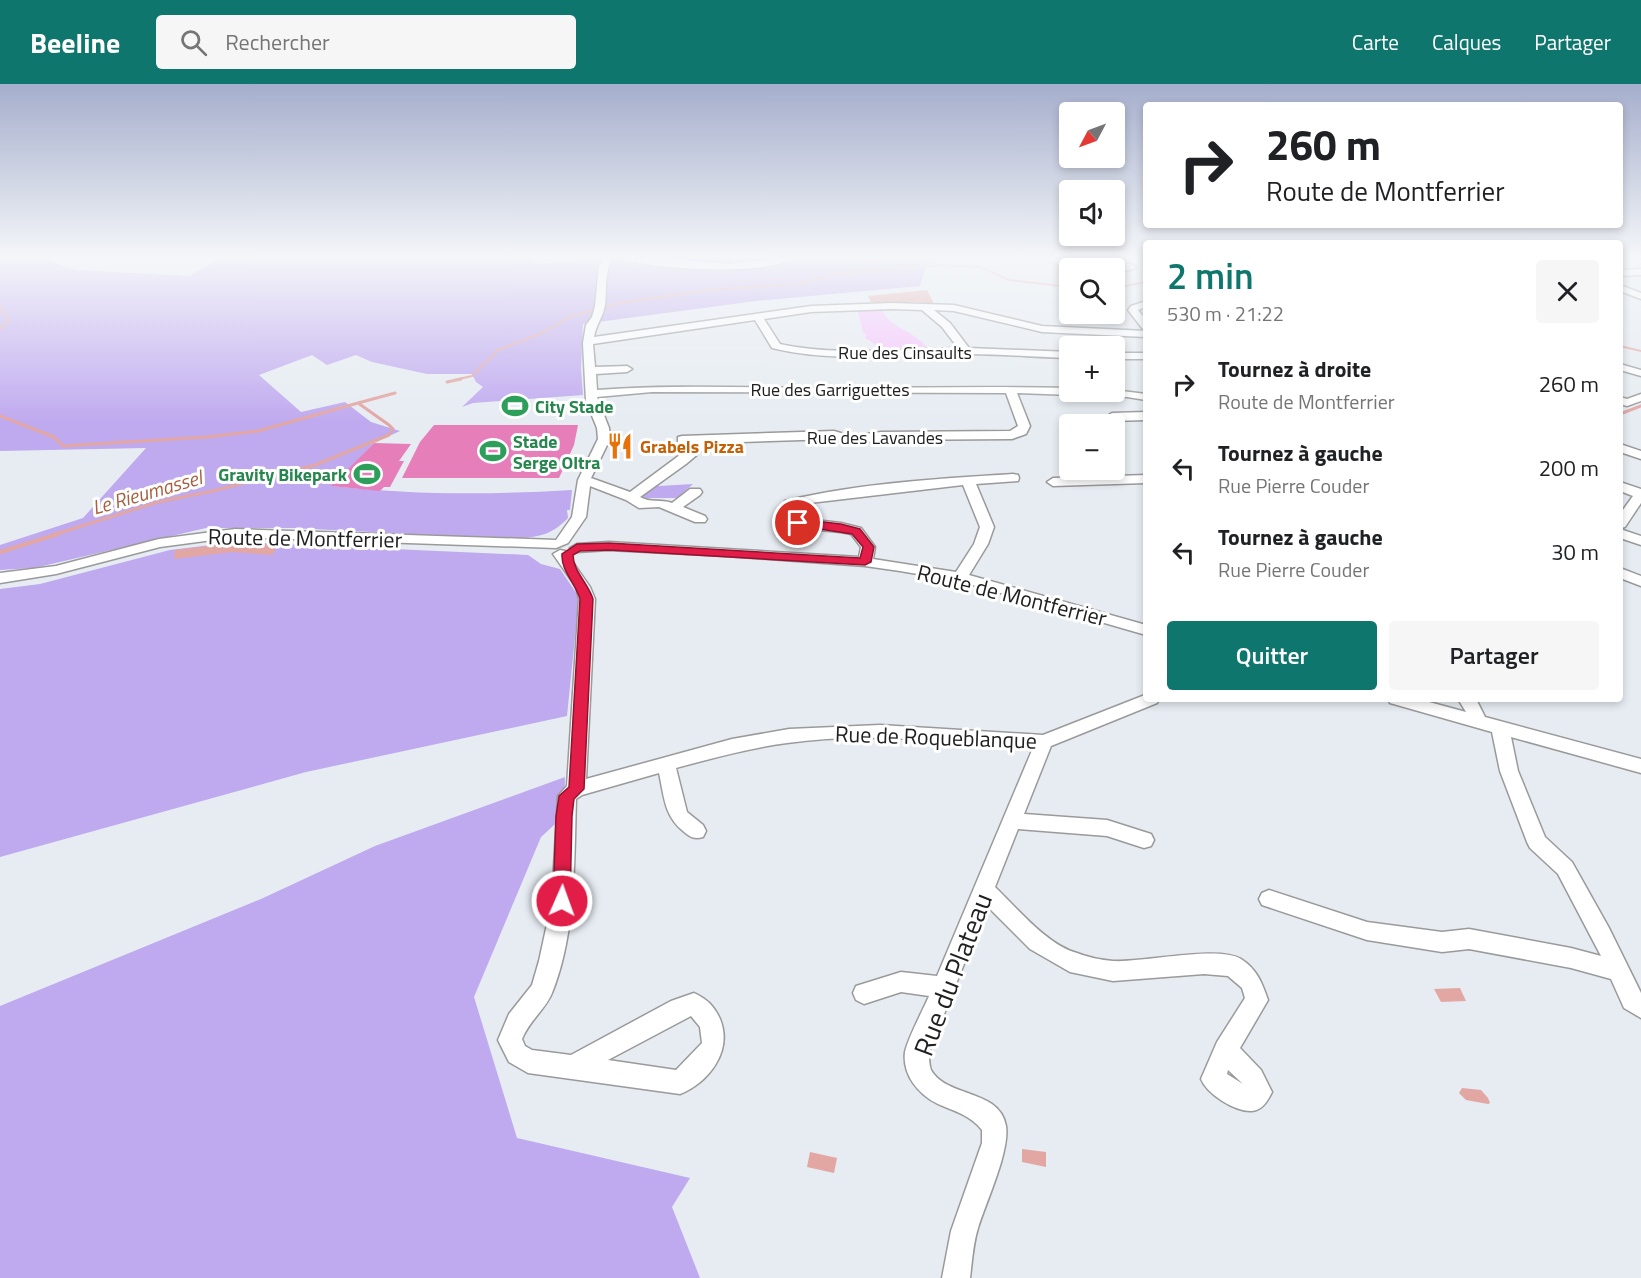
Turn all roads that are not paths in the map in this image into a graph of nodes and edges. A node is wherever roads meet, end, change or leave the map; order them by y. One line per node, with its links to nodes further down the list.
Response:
1 (597, 312): 7 (street)
2 (799, 312): 5 (street)
3 (930, 312): 8 (street)
4 (970, 312): 6 (street)
5 (757, 316): 7 (street); 8 (street, Rue des Cinsaults)
6 (1143, 334)
7 (590, 341): 14 (street)
8 (966, 351): 9 (street, Rue des Cinsaults)
9 (1059, 355)
10 (1125, 356): 11 (street)
11 (1143, 356)
12 (1623, 368): 15 (street)
13 (627, 369): 14 (street)
14 (590, 371): 18 (street)
15 (1641, 373)
16 (1010, 390): 17 (street, Rue des Garriguettes); 18 (street, Rue des Garriguettes); 26 (street, Rue des Lavandes)
17 (1059, 391)
18 (592, 394): 31 (street)
19 (1125, 394): 20 (street)
20 (1143, 397)
21 (1641, 397): 22 (street)
22 (1624, 402)
23 (1143, 416): 24 (street)
24 (1125, 417)
25 (682, 440): 26 (street, Rue des Lavandes)
26 (706, 441): 37 (street)
27 (1623, 449): 28 (street)
28 (1641, 455)
29 (1013, 478): 32 (street)
30 (1143, 479): 33 (street)
31 (584, 480): 37 (street); 43 (street)
32 (968, 481): 44 (street); 46 (street)
33 (1053, 482)
34 (1623, 487): 36 (street)
35 (695, 492): 38 (street)
36 (1641, 494): 40 (street)
37 (632, 497): 38 (street)
38 (675, 507): 39 (street)
39 (700, 519)
40 (1623, 521)
41 (1623, 527): 42 (street)
42 (1641, 541)
43 (566, 546): 44 (street, Route de Montferrier); 47 (street, Route de Montferrier); 58 (street)
44 (865, 562): 46 (street, Route de Montferrier)
45 (1623, 574): 48 (street)
46 (960, 577): 49 (street, Route de Montferrier)
47 (0, 578)
48 (1641, 581)
49 (1143, 626)
50 (1144, 702): 55 (street, Rue de Roqueblanque)
51 (1407, 702): 53 (street)
52 (1469, 702): 53 (street)
53 (1478, 721): 54 (street)
54 (1500, 728): 57 (street); 64 (street)
55 (1044, 742): 56 (street, Rue de Roqueblanque); 59 (street, Rue du Plateau)
56 (666, 763): 58 (street, Rue de Roqueblanque); 60 (street)
57 (1641, 766)
58 (576, 789): 69 (street)
59 (1011, 821): 61 (street); 62 (street, Rue du Plateau)
60 (696, 831)
61 (1143, 840)
62 (983, 889): 65 (street, Rue du Plateau); 68 (street)
63 (1269, 899): 64 (street)
64 (1619, 972): 67 (street)
65 (943, 987): 66 (street); 70 (street, Rue du Plateau)
66 (864, 993)
67 (1641, 1007)
68 (1226, 1050)
69 (574, 1066): 69 (street)
70 (957, 1278)

